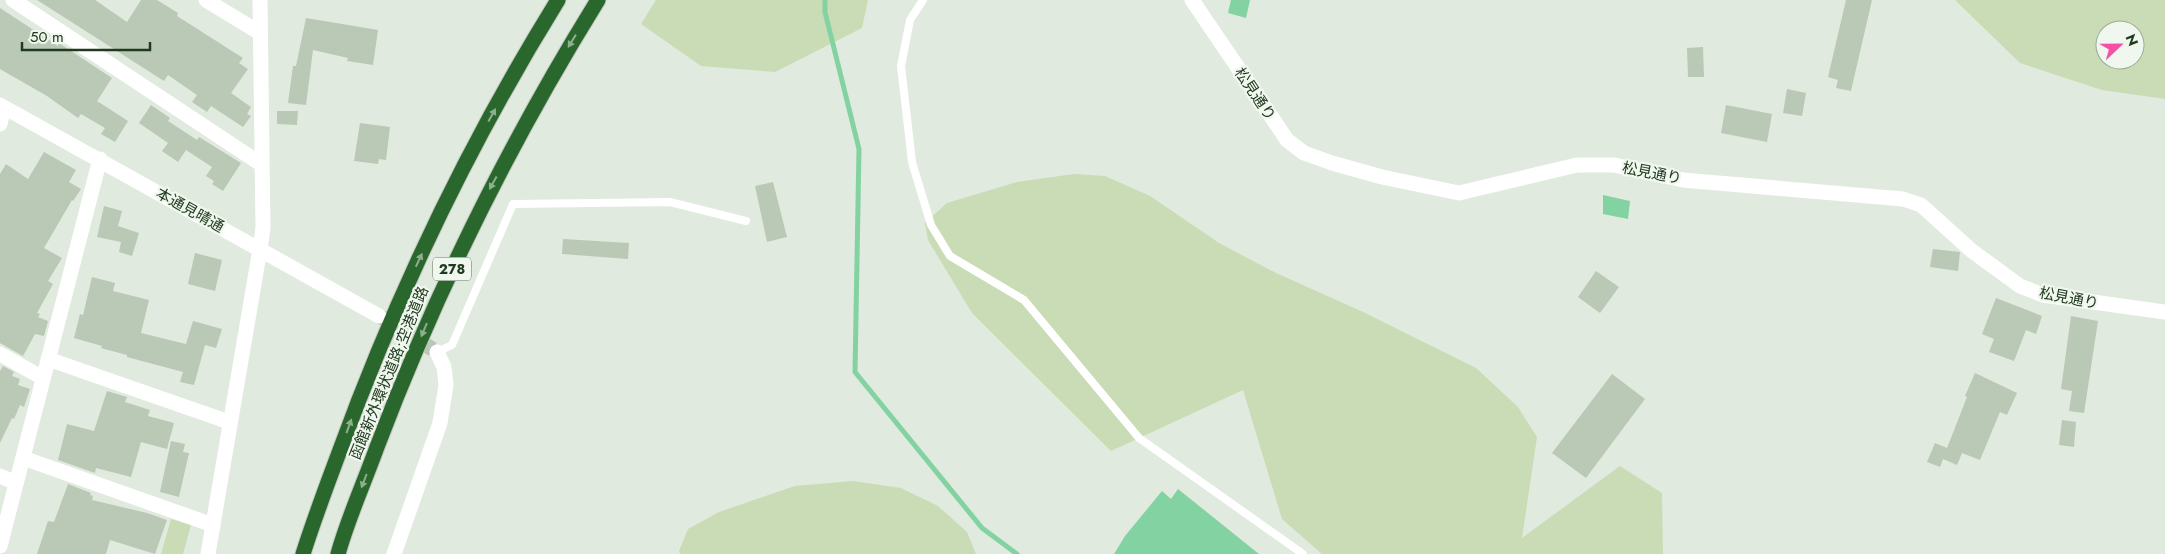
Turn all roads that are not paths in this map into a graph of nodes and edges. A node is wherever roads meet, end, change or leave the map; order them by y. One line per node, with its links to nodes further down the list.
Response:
1 (13, 0): 12 (street)
2 (206, 0): 8 (street)
3 (260, 0): 8 (street)
4 (558, 0): 28 (highway, 函館新外環状道路;空港道路 / 278, one-way to 4)
5 (598, 0): 29 (highway, 函館新外環状道路;空港道路 / 278, one-way to 29)
6 (923, 0): 31 (lane)
7 (1192, 0): 15 (street, 松見通り)
8 (260, 33): 12 (street)
9 (2, 106): 10 (street); 11 (street, 本通見晴通)
10 (0, 124)
11 (100, 159): 14 (street, 本通見晴通); 19 (street)
12 (262, 164): 14 (street)
13 (746, 221): 17 (lane)
14 (260, 249): 16 (street, 本通見晴通); 21 (street)
15 (2165, 312)
16 (379, 316)
17 (437, 352): 30 (street)
18 (0, 354): 20 (street)
19 (48, 359): 20 (street); 21 (street)
20 (43, 378): 22 (street)
21 (230, 422): 25 (street)
22 (23, 458): 24 (street); 25 (street)
23 (0, 476): 24 (street)
24 (16, 483): 26 (street)
25 (213, 525): 27 (street)
26 (0, 546)
27 (208, 554)
28 (303, 554)
29 (338, 554)
30 (394, 554)
31 (1303, 554)

